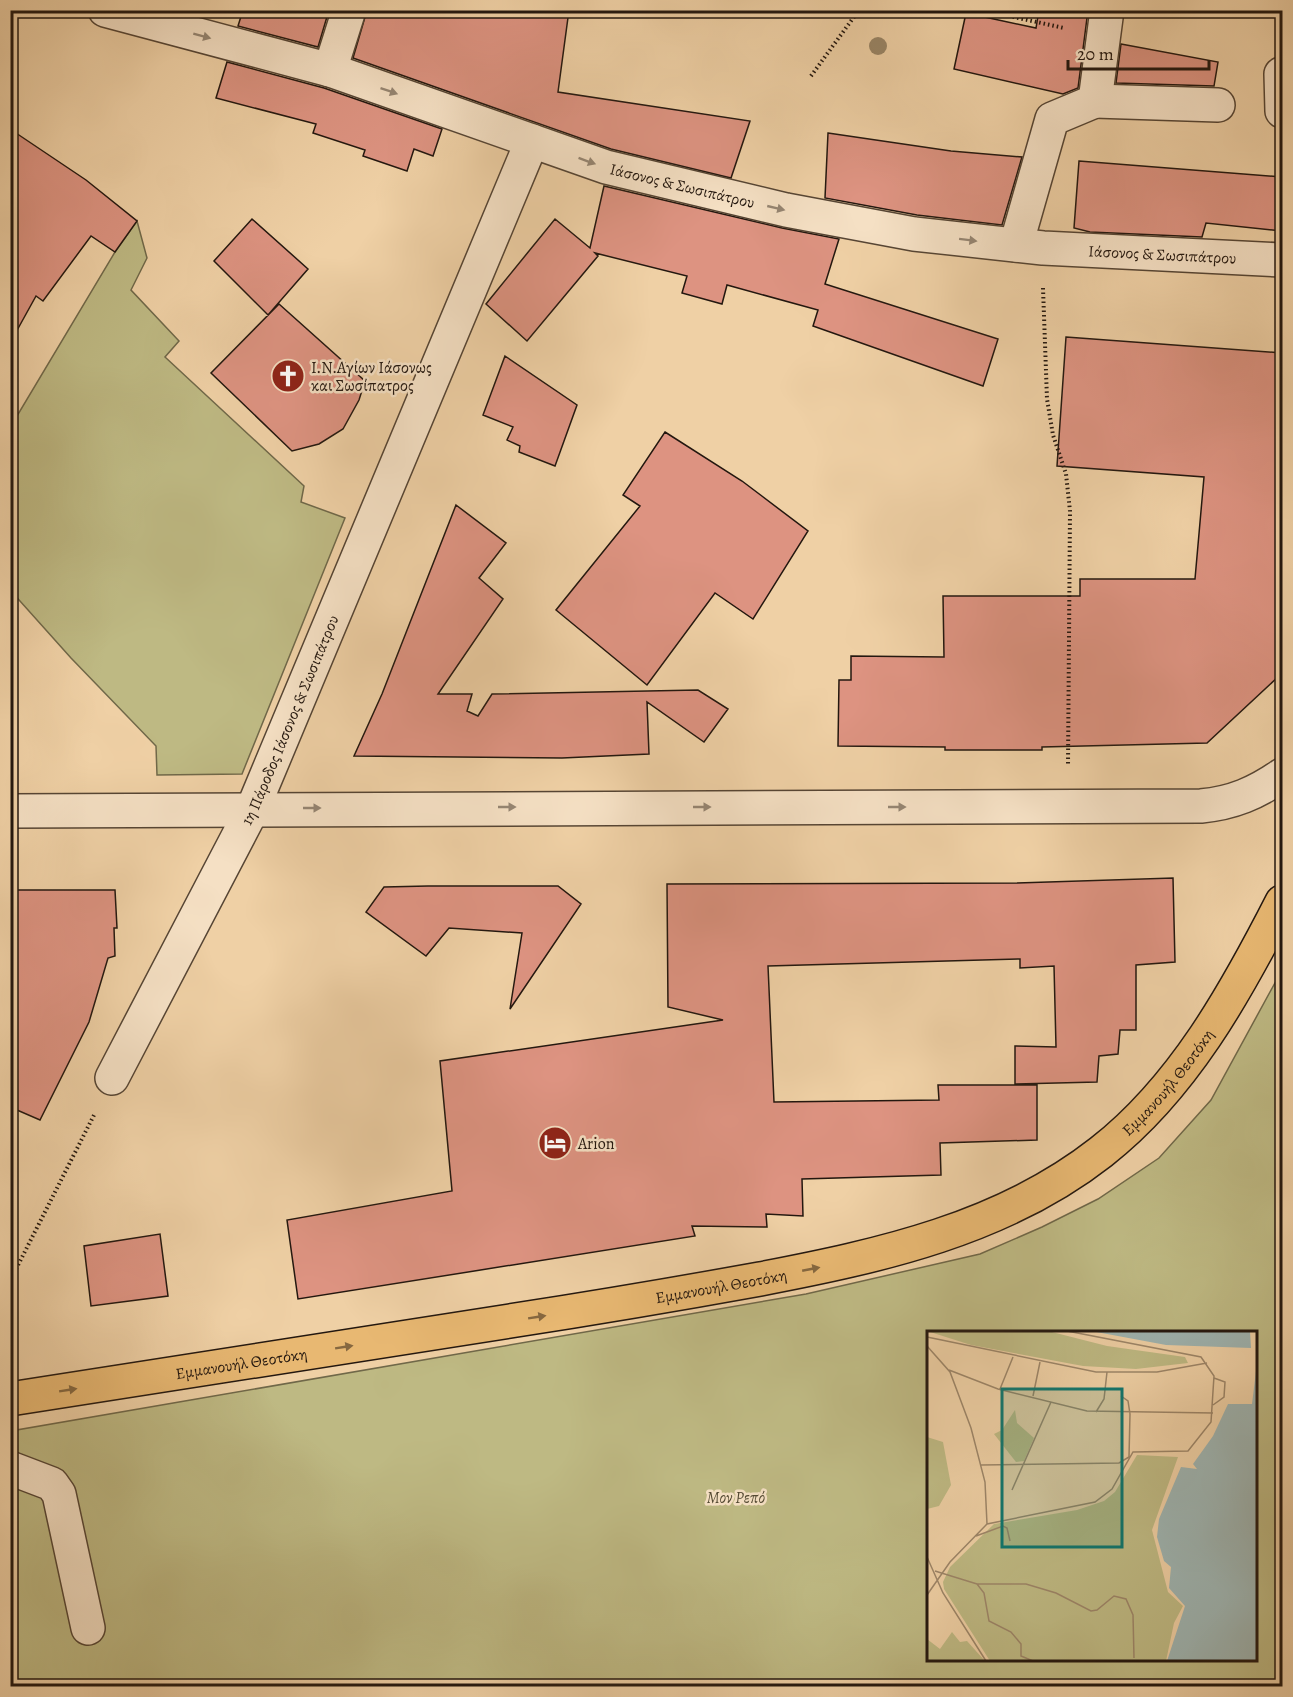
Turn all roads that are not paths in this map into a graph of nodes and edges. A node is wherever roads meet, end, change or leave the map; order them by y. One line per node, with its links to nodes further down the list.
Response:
1 (105, 10): 4 (street, Ιάσονος & Σωσιπάτρου, one-way to 4)
2 (349, 10): 4 (street)
3 (1106, 23): 6 (street)
4 (330, 70): 9 (street, Ιάσονος & Σωσιπάτρου, one-way to 9)
5 (1281, 74): 8 (street)
6 (1095, 101): 7 (street); 10 (street)
7 (1218, 105)
8 (1282, 111)
9 (532, 141): 10 (street, Ιάσονος & Σωσιπάτρου, one-way to 10); 13 (street, 1η Πάροδος Ιάσονος & Σωσιπάτρου)
10 (1029, 247): 11 (street, Ιάσονος & Σωσιπάτρου)
11 (1282, 260)
12 (1282, 775): 13 (street, one-way to 12)
13 (253, 808): 14 (street); 16 (street, 1η Πάροδος Ιάσονος & Σωσιπάτρου)
14 (10, 811)
15 (1282, 902): 17 (main road, Εμμανουήλ Θεοτόκη, one-way to 15)
16 (112, 1078)
17 (10, 1399)
18 (10, 1468): 19 (street)
19 (88, 1628)

